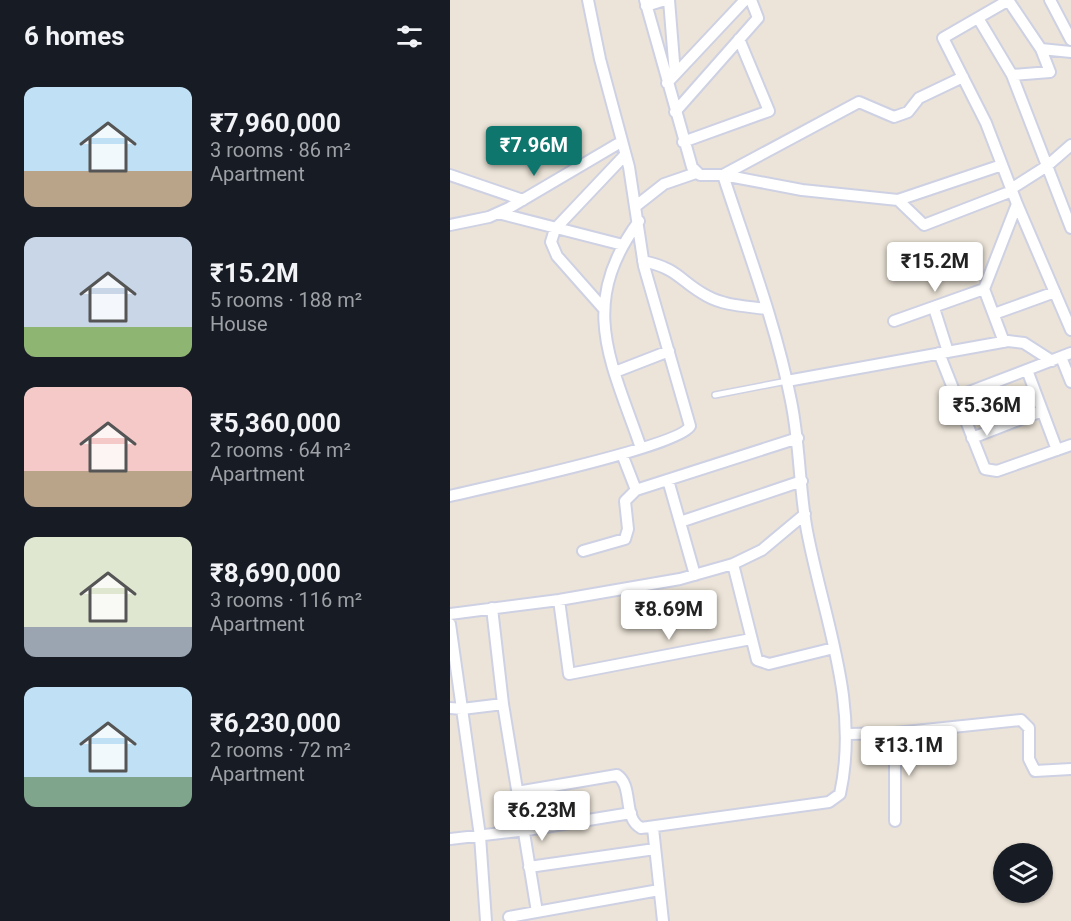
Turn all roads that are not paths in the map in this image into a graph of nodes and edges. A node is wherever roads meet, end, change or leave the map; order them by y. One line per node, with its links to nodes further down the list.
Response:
1 (588, 0): 18 (street)
2 (667, 0): 7 (street); 13 (street)
3 (746, 0): 13 (street)
4 (751, 0): 9 (street)
5 (1008, 0): 8 (street); 11 (street)
6 (1050, 0): 10 (street)
7 (646, 3): 16 (street)
8 (978, 18): 14 (street); 15 (street)
9 (739, 39): 17 (street); 19 (street)
10 (1071, 40)
11 (1041, 49): 12 (street); 14 (street)
12 (1071, 52)
13 (675, 74): 16 (street)
14 (1012, 75): 23 (street)
15 (963, 76): 22 (street); 26 (street)
16 (667, 83): 17 (street)
17 (675, 112): 19 (street)
18 (621, 142): 21 (street); 28 (street)
19 (683, 142): 24 (street)
20 (1071, 145): 23 (street)
21 (625, 155): 31 (street); 36 (street)
22 (1002, 165): 27 (street); 29 (street)
23 (1047, 166): 27 (street); 35 (street)
24 (696, 173): 26 (street); 31 (street)
25 (450, 175): 28 (street)
26 (723, 175): 29 (street); 43 (street)
27 (1011, 190): 29 (street); 30 (street)
28 (523, 200): 32 (street)
29 (898, 200)
30 (1017, 204): 39 (street); 40 (street)
31 (636, 206): 33 (street)
32 (498, 213): 34 (street); 36 (street)
33 (639, 221): 37 (street); 38 (street)
34 (450, 225)
35 (1071, 228)
36 (555, 229): 37 (street); 41 (street)
37 (623, 245): 41 (street)
38 (643, 261): 43 (street); 48 (street)
39 (984, 289): 42 (street); 44 (street)
40 (1055, 292): 44 (street); 46 (street)
41 (603, 308): 52 (street)
42 (934, 308): 45 (street); 49 (street)
43 (766, 309): 53 (street)
44 (994, 314): 47 (street)
45 (894, 321)
46 (1071, 330)
47 (1004, 342): 49 (street); 50 (street)
48 (669, 351): 52 (street); 61 (street)
49 (943, 352): 53 (street); 56 (street)
50 (1061, 357): 51 (street); 54 (street)
51 (1028, 370): 56 (street); 57 (street)
52 (615, 372): 61 (street)
53 (787, 381): 55 (lane); 58 (street)
54 (1071, 382)
55 (715, 395)
56 (956, 397): 59 (street)
57 (1042, 411): 59 (street); 62 (street)
58 (798, 438): 64 (street); 65 (street)
59 (972, 438): 62 (street)
60 (1071, 445): 62 (street)
61 (641, 448): 63 (street)
62 (1057, 450)
63 (622, 454): 66 (street); 67 (street)
64 (668, 480): 66 (street); 69 (street)
65 (802, 481): 68 (street); 69 (street)
66 (636, 490): 70 (street)
67 (450, 496)
68 (805, 514): 71 (street); 78 (street)
69 (680, 522): 72 (street)
70 (583, 551)
71 (733, 564): 72 (street); 77 (street)
72 (695, 575): 73 (street)
73 (559, 600): 74 (street); 77 (street)
74 (492, 608): 75 (street); 79 (street)
75 (450, 614)
76 (450, 624): 81 (street)
77 (751, 639): 78 (street)
78 (834, 648): 83 (street)
79 (503, 704): 81 (street); 85 (street)
80 (450, 708): 81 (street)
81 (462, 709): 90 (street)
82 (895, 733): 83 (street); 84 (street); 87 (street)
83 (848, 734): 88 (street)
84 (1071, 769)
85 (517, 792): 86 (street); 89 (street)
86 (631, 813): 88 (street); 89 (street)
87 (895, 821)
88 (653, 828): 92 (street)
89 (524, 831): 90 (street); 93 (street)
90 (480, 836): 91 (street); 97 (street)
91 (450, 839)
92 (655, 849): 93 (street); 94 (street)
93 (529, 867): 95 (street)
94 (660, 890): 95 (street); 98 (street)
95 (537, 912): 96 (street)
96 (508, 917)
97 (486, 921)
98 (663, 921)

